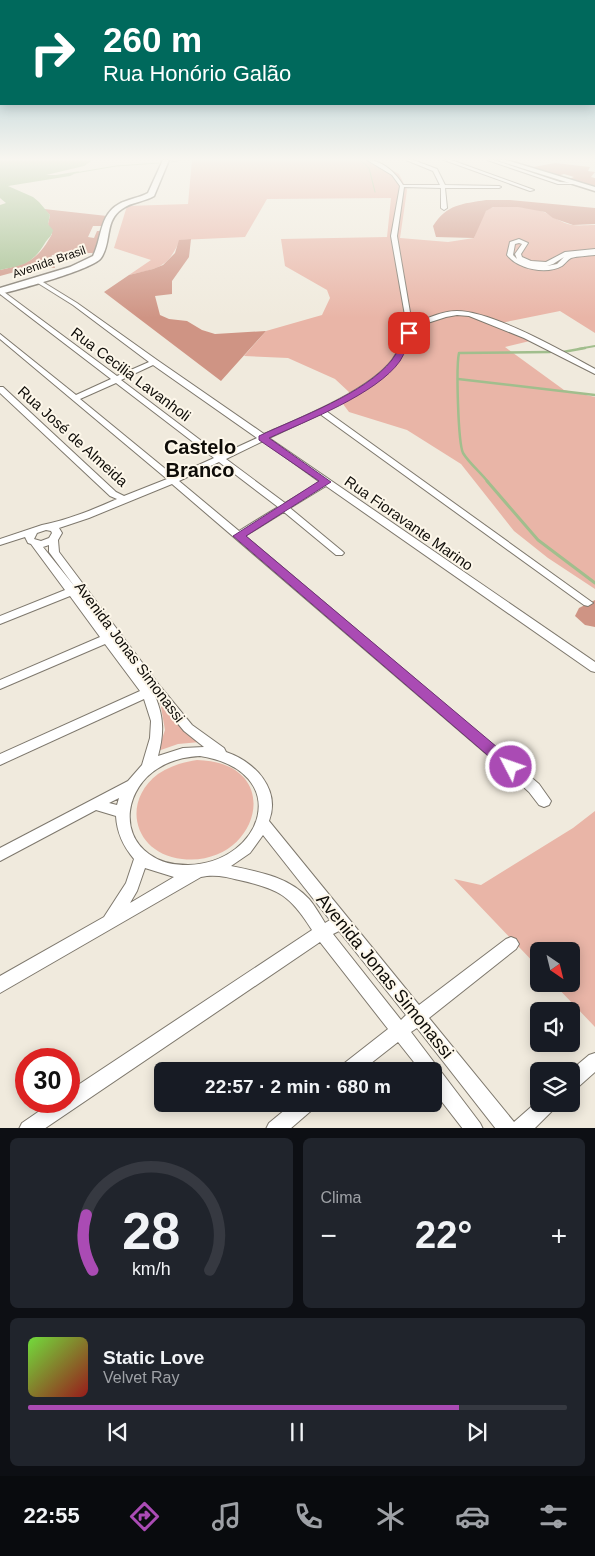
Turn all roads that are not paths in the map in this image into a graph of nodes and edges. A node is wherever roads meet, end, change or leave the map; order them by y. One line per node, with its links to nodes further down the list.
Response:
1 (114, 213): 6 (main road, Avenida Brasil)
2 (398, 213): 8 (street)
3 (595, 252): 4 (street); 5 (street)
4 (554, 261): 5 (street); 5 (street)
5 (562, 264)
6 (36, 280): 7 (main road, Avenida Brasil); 10 (street, Rua Fioravante Marino)
7 (0, 291): 12 (street, Rua Cecilia Lavanholi)
8 (409, 327): 11 (street); 15 (street)
9 (0, 336): 14 (street)
10 (154, 362): 12 (street); 16 (street, Rua Fioravante Marino)
11 (595, 372)
12 (117, 379): 14 (street); 17 (street, Rua Cecilia Lavanholi)
13 (0, 389): 20 (street, Rua José de Almeida)
14 (74, 399): 18 (street)
15 (321, 411): 16 (street); 31 (street)
16 (263, 438): 17 (street); 19 (street, Rua Fioravante Marino)
17 (220, 458): 18 (street); 21 (street, Rua Cecilia Lavanholi)
18 (174, 480): 20 (street); 24 (street)
19 (326, 482): 21 (street); 34 (street, Rua Fioravante Marino)
20 (126, 499): 22 (street)
21 (285, 508): 24 (street); 29 (street, Rua Cecilia Lavanholi)
22 (51, 527): 23 (street); 25 (street, Avenida Jonas Simonassi)
23 (33, 531): 26 (street); 27 (street)
24 (238, 536): 41 (street)
25 (53, 540): 27 (street); 30 (street, Avenida Jonas Simonassi)
26 (0, 542)
27 (33, 542): 28 (street); 30 (street, Avenida Jonas Simonassi)
28 (0, 546)
29 (339, 553)
30 (76, 590): 32 (street); 33 (street, Avenida Jonas Simonassi)
31 (588, 603)
32 (0, 620)
33 (111, 637): 35 (street); 36 (street, Avenida Jonas Simonassi)
34 (595, 668)
35 (0, 685)
36 (151, 690): 37 (street, Avenida Jonas Simonassi); 38 (street); 39 (street, Avenida Jonas Simonassi)
37 (222, 754): 39 (street); 44 (street)
38 (0, 760)
39 (148, 768): 40 (street)
40 (132, 785): 42 (street); 43 (street)
41 (544, 800)
42 (96, 805): 43 (street); 45 (street)
43 (122, 812): 46 (street)
44 (262, 823): 47 (street); 49 (street, Avenida Jonas Simonassi)
45 (0, 855)
46 (142, 857): 47 (street); 48 (street)
47 (205, 869): 48 (street); 50 (street, Avenida Jonas Simonassi)
48 (110, 921): 52 (street)
49 (340, 922): 50 (street); 53 (street, Avenida Jonas Simonassi)
50 (322, 932): 54 (street, Avenida Jonas Simonassi); 62 (street)
51 (511, 944): 53 (street)
52 (0, 985)
53 (418, 1015): 54 (street); 65 (street, Avenida Jonas Simonassi)
54 (400, 1031): 56 (street); 57 (street, Avenida Jonas Simonassi)
55 (595, 1061): 58 (street)
56 (360, 1062)
57 (424, 1062)
58 (580, 1074)
59 (442, 1085): 64 (street, Avenida Jonas Simonassi)
60 (296, 1112): 63 (street)
61 (538, 1112): 66 (street)
62 (28, 1128)
63 (275, 1128)
64 (474, 1128)
65 (508, 1128)
66 (520, 1128)

